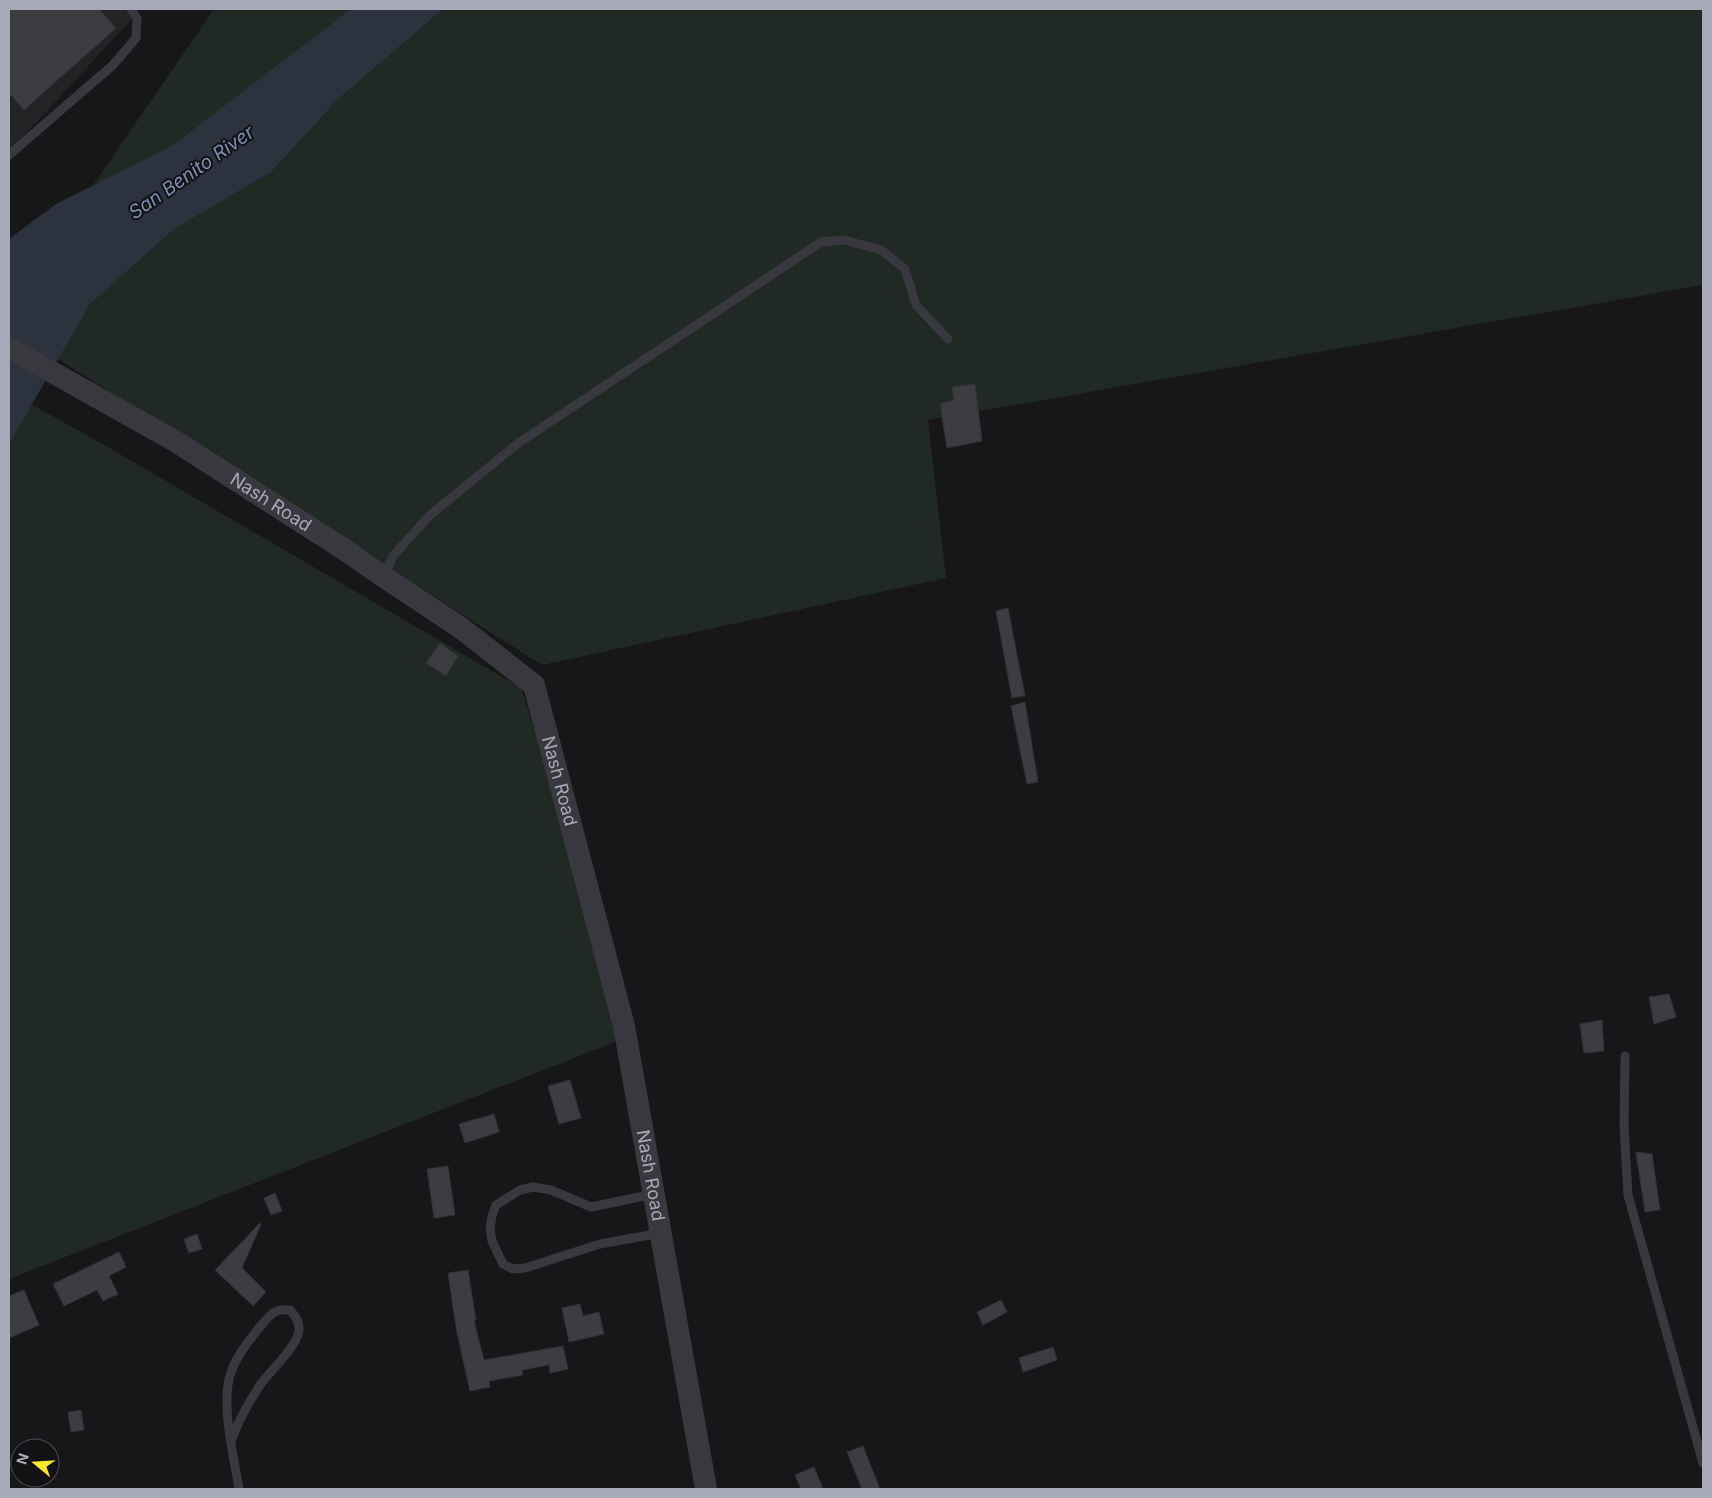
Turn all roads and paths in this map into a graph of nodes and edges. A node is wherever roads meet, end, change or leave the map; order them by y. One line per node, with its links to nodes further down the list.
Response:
1 (131, 9): 2 (lane)
2 (9, 155)
3 (948, 339): 5 (lane)
4 (9, 348): 5 (street, Nash Road)
5 (384, 577): 7 (street, Nash Road)
6 (1625, 1056): 10 (lane)
7 (654, 1194): 8 (street, Nash Road); 8 (lane)
8 (661, 1233): 12 (street, Nash Road)
9 (231, 1441): 9 (lane); 11 (lane)
10 (1703, 1463)
11 (240, 1489)
12 (706, 1489)

